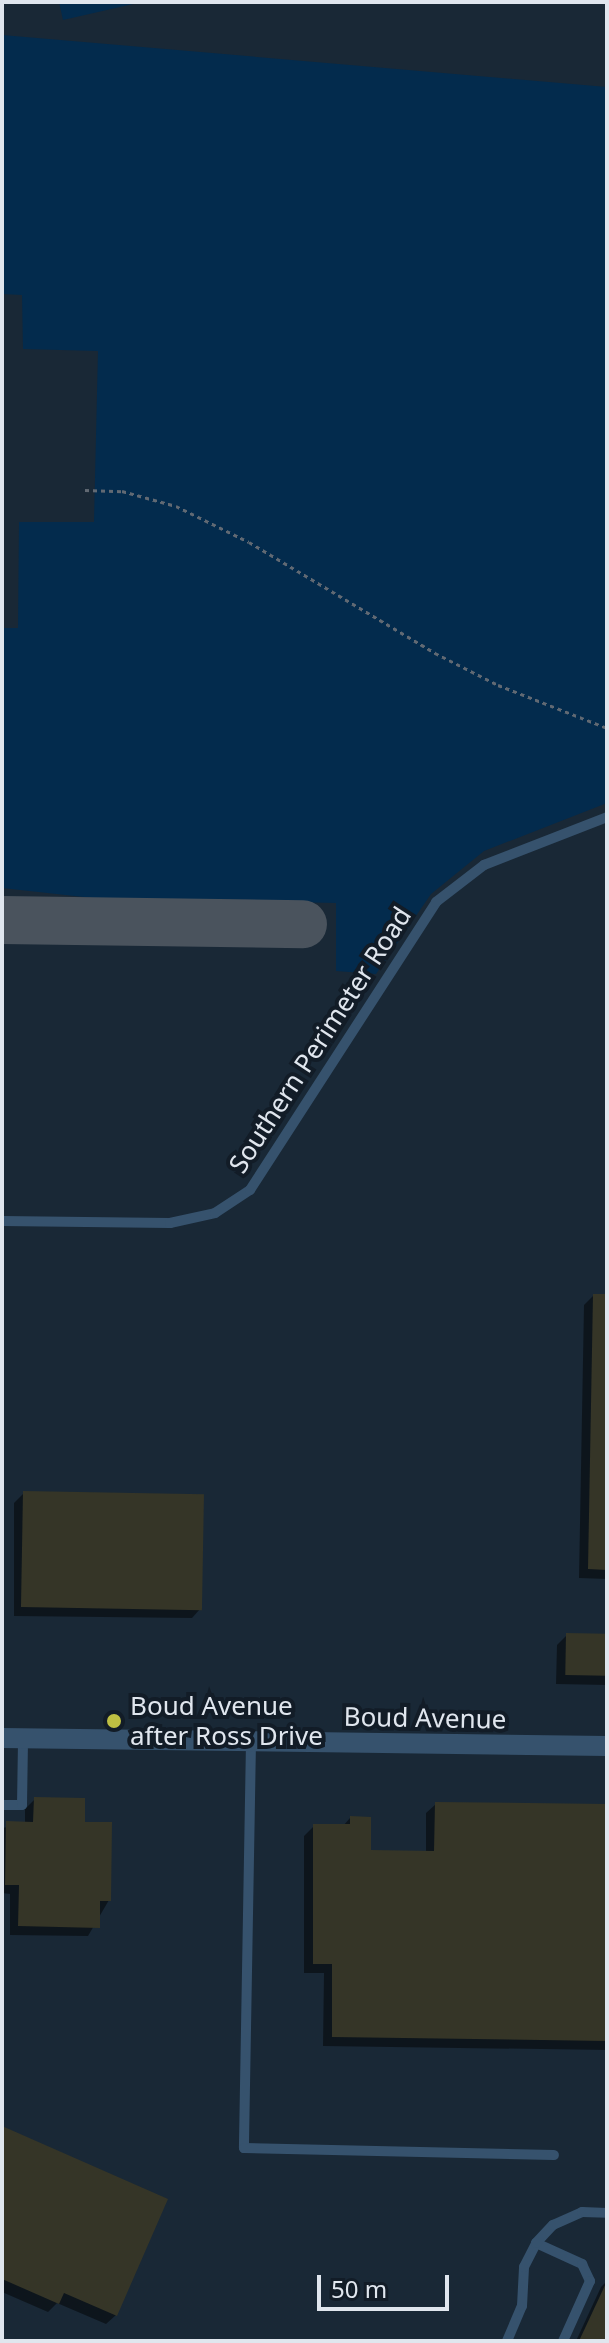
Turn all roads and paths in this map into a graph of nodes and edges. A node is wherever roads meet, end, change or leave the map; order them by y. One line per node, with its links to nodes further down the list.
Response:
1 (85, 490): 2 (path)
2 (607, 728)
3 (607, 817): 4 (lane, Southern Perimeter Road)
4 (2, 1221)
5 (12, 1739): 6 (street, Boud Avenue); 8 (lane)
6 (251, 1742): 7 (street, Boud Avenue); 9 (lane)
7 (607, 1746)
8 (2, 1805)
9 (554, 2155)
10 (607, 2213): 11 (lane)
11 (536, 2243): 12 (lane); 13 (lane)
12 (507, 2341)
13 (563, 2341)

